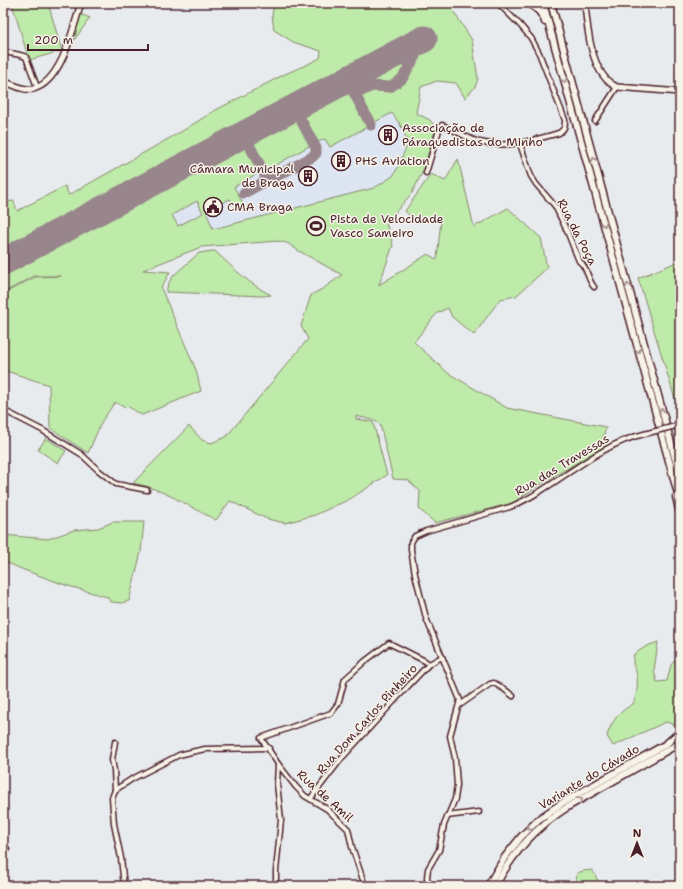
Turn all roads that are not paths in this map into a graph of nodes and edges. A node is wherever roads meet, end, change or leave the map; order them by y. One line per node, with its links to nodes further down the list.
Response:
1 (81, 3): 12 (street)
2 (498, 3): 16 (street)
3 (528, 3): 9 (main road)
4 (543, 3): 9 (main road)
5 (551, 3): 8 (main road)
6 (554, 3): 8 (main road)
7 (585, 3): 13 (street)
8 (559, 32): 21 (main road, one-way to 8)
9 (554, 42): 23 (main road, one-way to 23)
10 (3, 52): 12 (street)
11 (3, 81): 12 (street)
12 (37, 87)
13 (617, 87): 14 (street); 15 (street)
14 (680, 92)
15 (595, 121)
16 (520, 144): 17 (street); 18 (street, Rua da Poça)
17 (426, 173)
18 (594, 287)
19 (3, 410): 24 (street)
20 (680, 425): 27 (street, Rua das Travessas, bridge)
21 (679, 469): 22 (main road)
22 (680, 476)
23 (674, 480): 25 (main road); 26 (main road)
24 (146, 490)
25 (680, 501)
26 (680, 514)
27 (442, 657): 28 (street, Rua Dom Carlos Pinheiro); 30 (street)
28 (429, 664): 34 (street, Rua de Amil); 37 (street, Rua Dom Carlos Pinheiro)
29 (512, 696): 30 (street)
30 (460, 705): 39 (street)
31 (680, 732): 44 (main road, Variante do Cávado, one-way to 44)
32 (115, 742): 36 (street)
33 (680, 743): 45 (main road, Variante do Cávado, one-way to 33)
34 (269, 748): 35 (street, Rua de Amil); 36 (street)
35 (278, 764): 37 (street, Rua de Amil); 41 (street)
36 (115, 790): 40 (street)
37 (311, 798): 42 (street, Rua de Amil)
38 (479, 812): 39 (street)
39 (447, 816): 43 (street)
40 (124, 886)
41 (276, 886)
42 (365, 886)
43 (428, 886)
44 (488, 886)
45 (495, 886)

